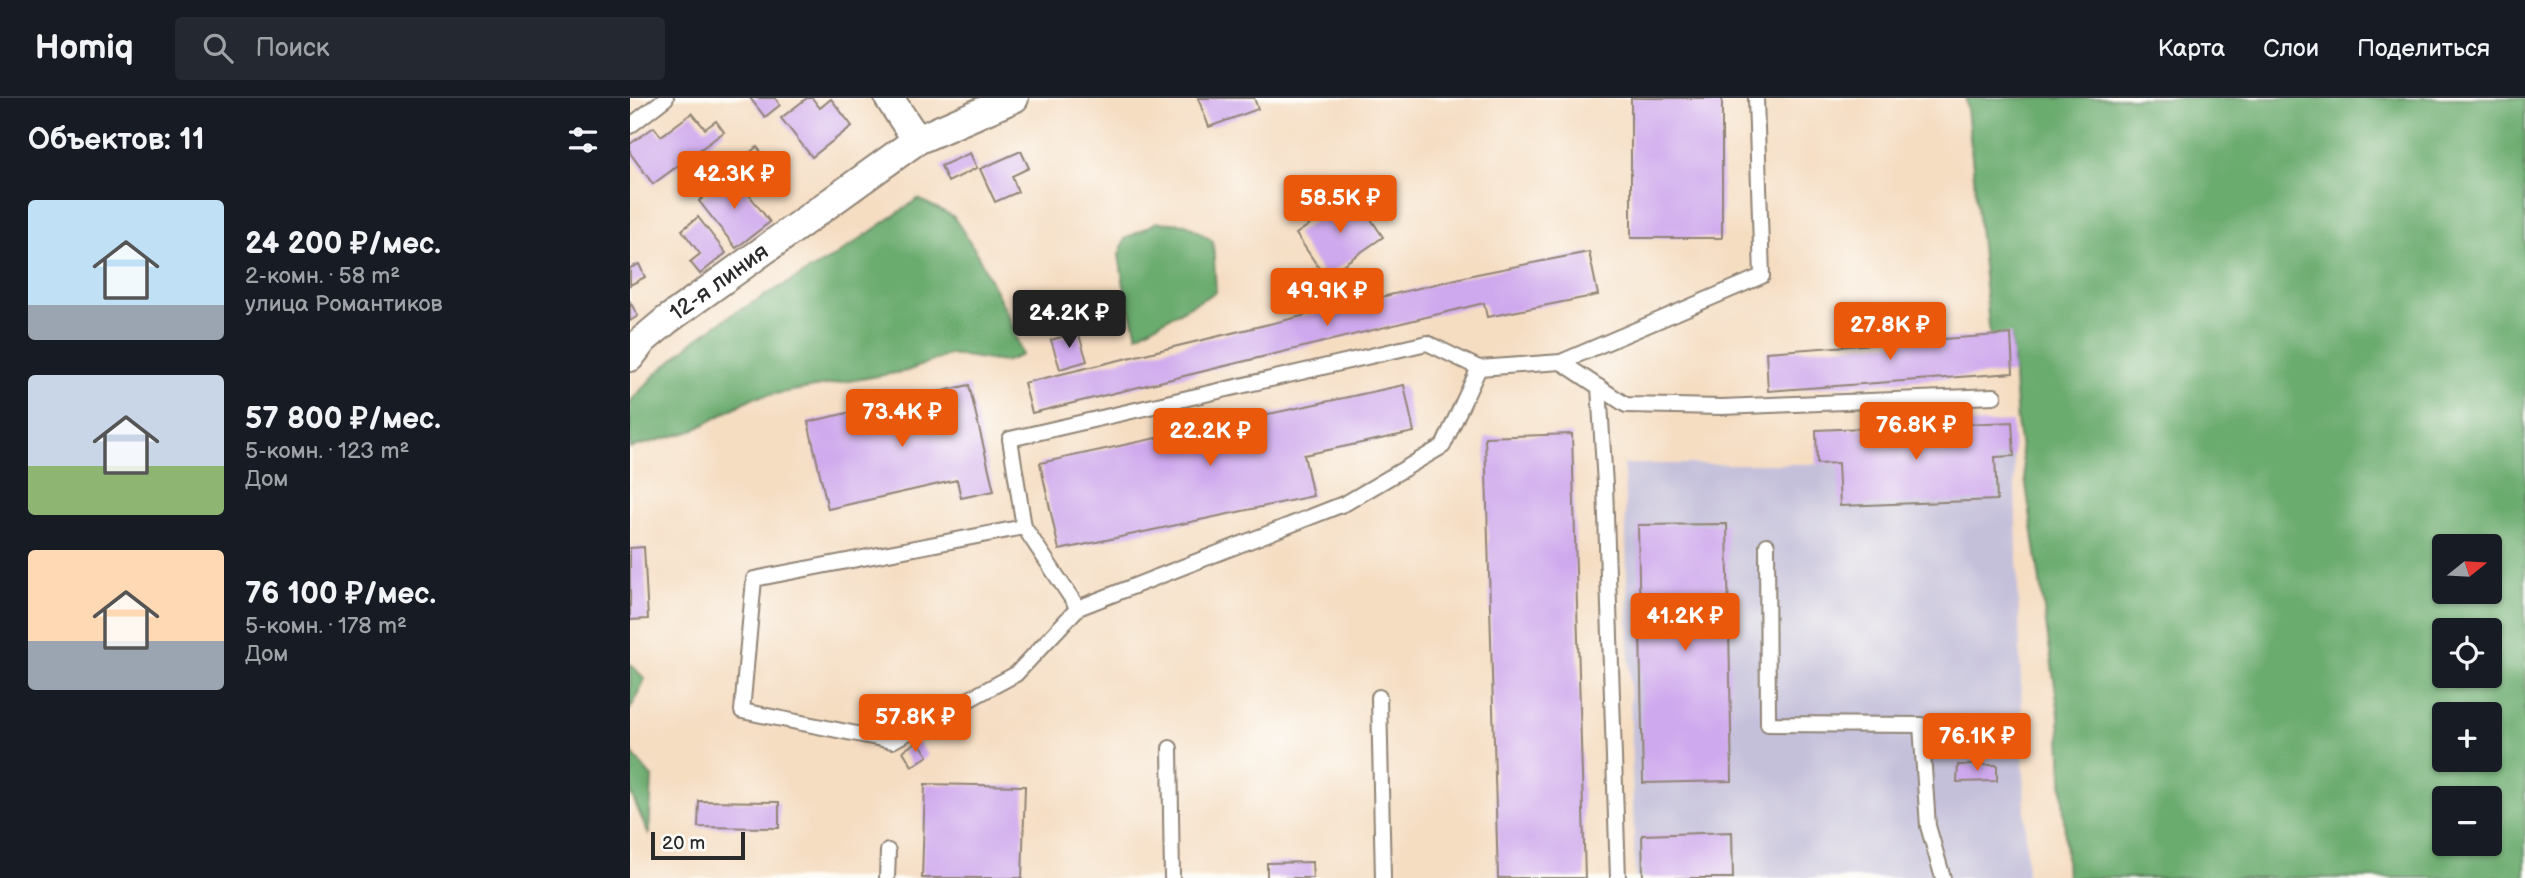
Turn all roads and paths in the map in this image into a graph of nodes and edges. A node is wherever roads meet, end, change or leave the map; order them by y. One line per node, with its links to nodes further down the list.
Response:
1 (666, 98): 5 (lane)
2 (888, 98): 6 (street)
3 (1014, 98): 6 (street, 12-я линия)
4 (1756, 98): 8 (lane)
5 (630, 126)
6 (917, 140): 7 (street, 12-я линия)
7 (630, 357)
8 (1561, 362): 9 (lane); 10 (lane)
9 (1479, 368): 12 (lane); 14 (lane)
10 (1599, 387): 11 (lane); 21 (lane)
11 (1994, 396)
12 (1024, 527): 14 (lane); 14 (lane)
13 (1767, 545): 22 (lane)
14 (1078, 608)
15 (1379, 697): 20 (lane)
16 (1170, 748): 19 (lane)
17 (888, 850): 18 (lane)
18 (887, 878)
19 (1172, 878)
20 (1383, 878)
21 (1618, 878)
22 (1943, 878)

